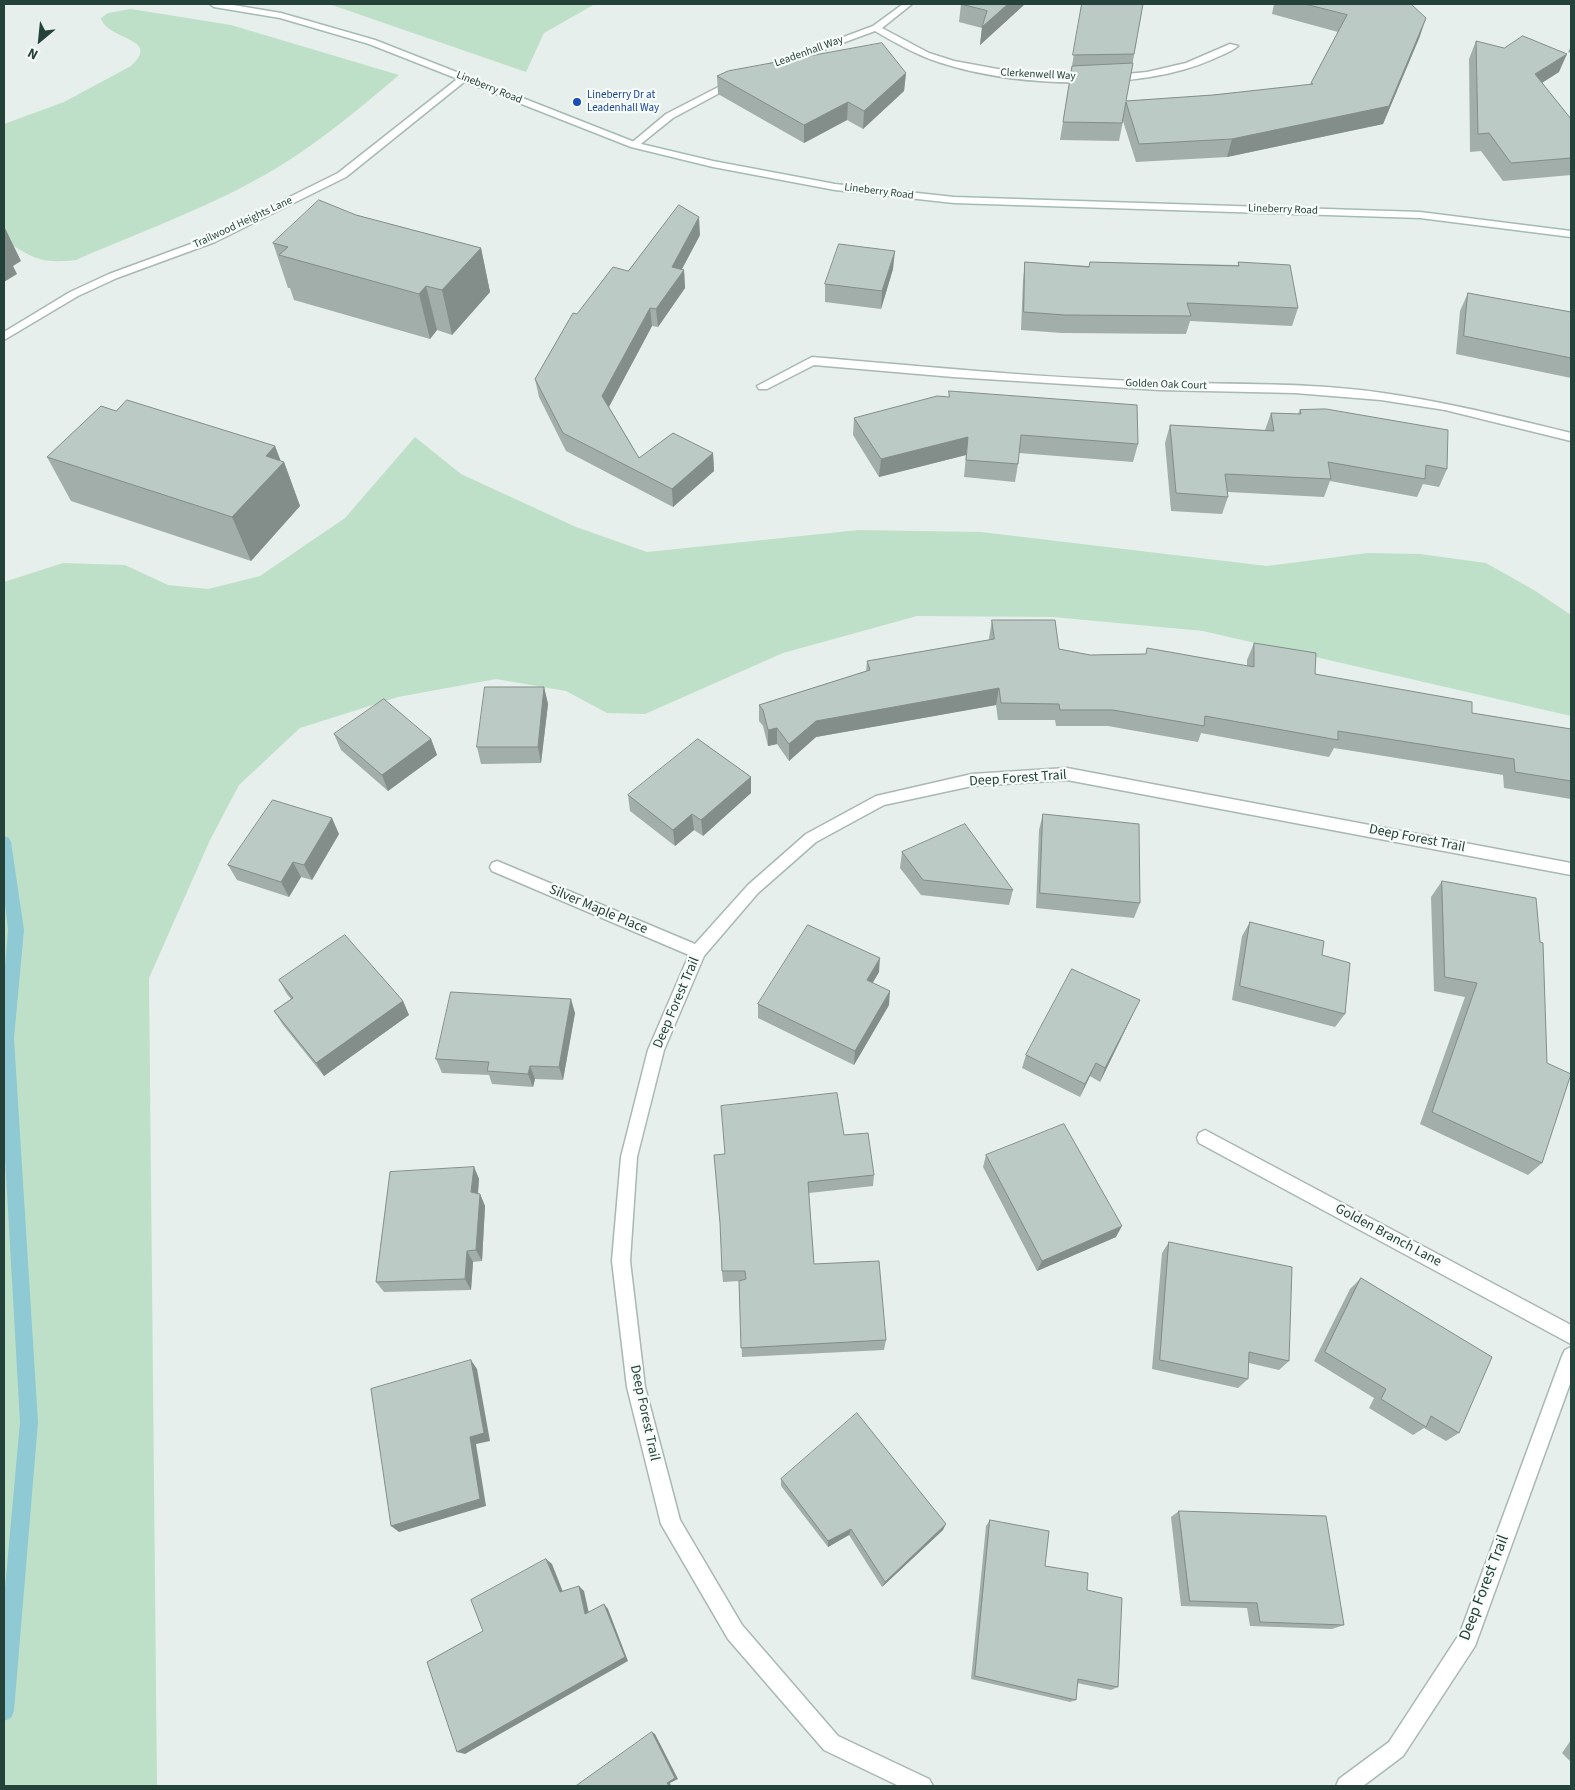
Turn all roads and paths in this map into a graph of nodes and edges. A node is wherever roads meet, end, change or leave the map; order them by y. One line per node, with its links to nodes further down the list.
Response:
1 (214, 4): 6 (street, Lineberry Road)
2 (908, 4): 3 (street, Leadenhall Way)
3 (876, 28): 4 (street, Clerkenwell Way); 5 (street, Leadenhall Way)
4 (1234, 46)
5 (759, 71)
6 (464, 78): 8 (street, Lineberry Road); 10 (street, Trailwood Heights Lane)
7 (742, 79): 8 (street)
8 (634, 145): 9 (street, Lineberry Road)
9 (1571, 234)
10 (4, 337)
11 (762, 386): 12 (street, Golden Oak Court)
12 (1571, 437)
13 (497, 868): 15 (street, Silver Maple Place)
14 (1571, 869): 15 (street, Deep Forest Trail)
15 (698, 952): 19 (street, Deep Forest Trail)
16 (1205, 1138): 17 (street, Golden Branch Lane)
17 (1571, 1335)
18 (1571, 1356): 20 (street, Deep Forest Trail)
19 (922, 1786)
20 (1346, 1786)

